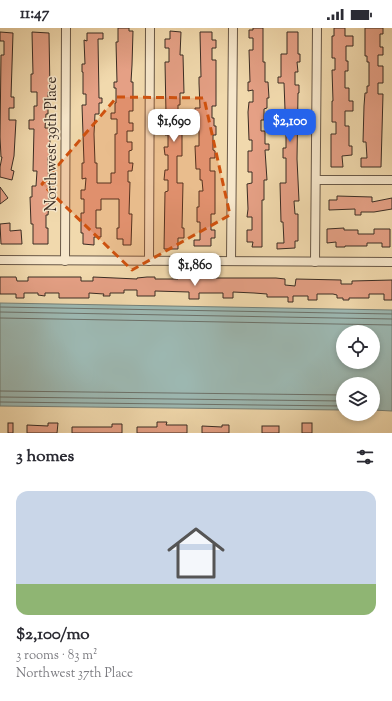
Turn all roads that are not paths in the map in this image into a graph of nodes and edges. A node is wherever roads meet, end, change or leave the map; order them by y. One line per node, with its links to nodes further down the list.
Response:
1 (66, 28): 8 (street, Northwest 39th Place)
2 (150, 28): 9 (street)
3 (233, 28): 10 (street)
4 (317, 28): 5 (street)
5 (316, 180): 6 (street); 11 (street)
6 (392, 180)
7 (0, 260): 8 (street)
8 (65, 261): 9 (street)
9 (149, 261): 10 (street)
10 (231, 261): 11 (street)
11 (315, 262): 12 (street)
12 (392, 262)

